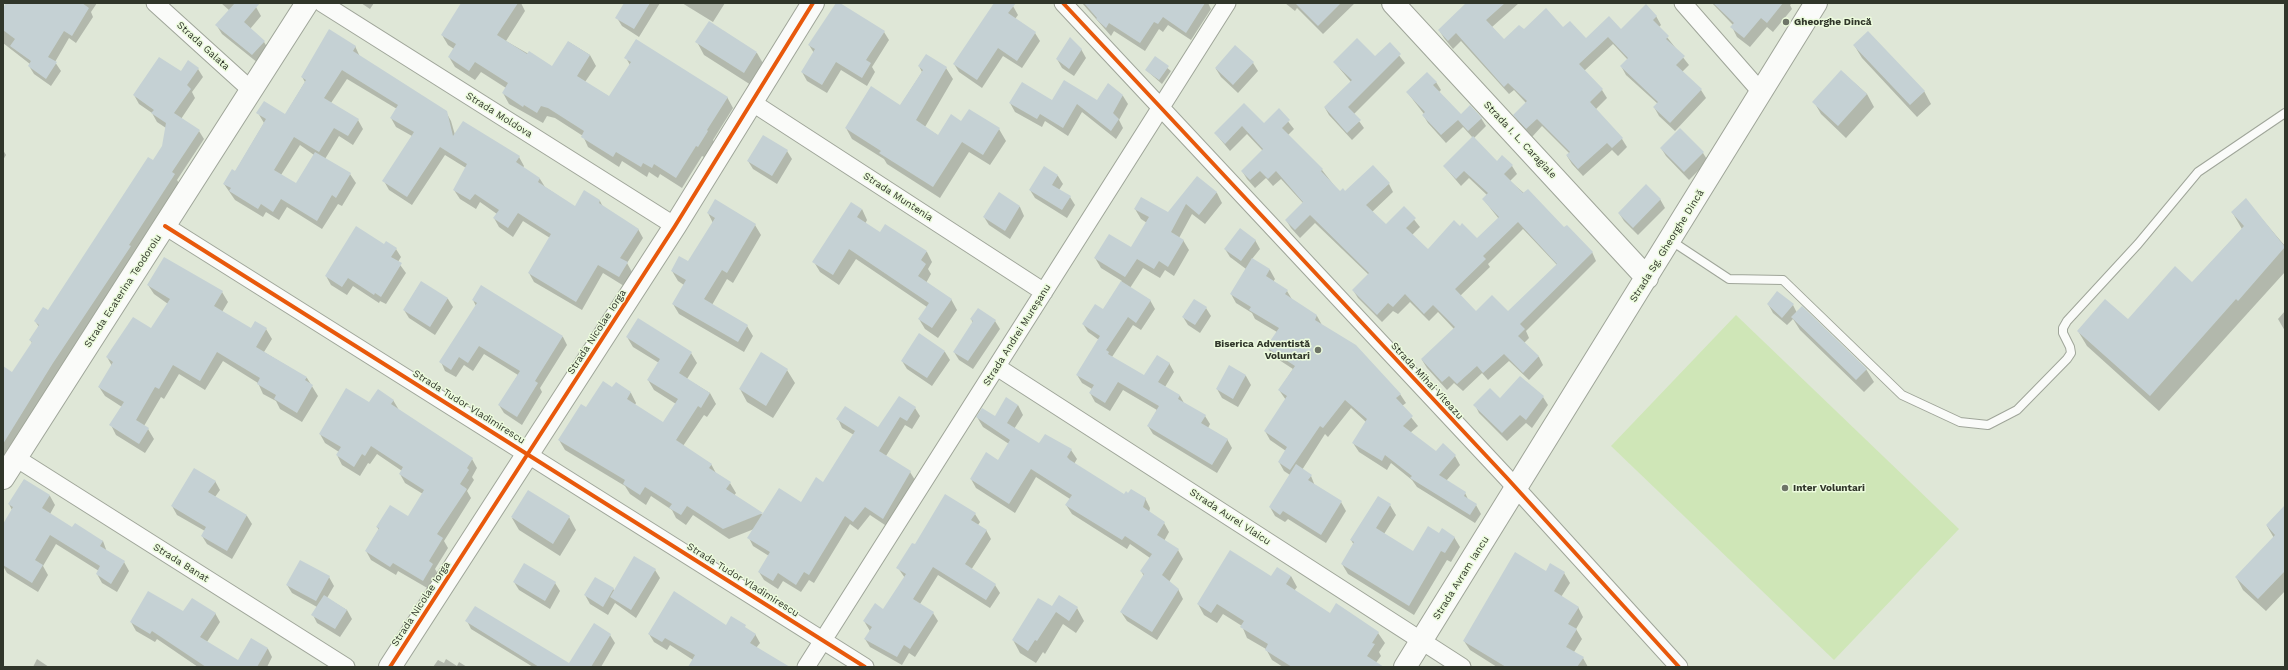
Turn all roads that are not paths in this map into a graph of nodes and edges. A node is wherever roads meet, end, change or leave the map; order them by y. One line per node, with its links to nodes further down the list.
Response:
1 (155, 3): 10 (street, Strada Galata)
2 (307, 3): 10 (street, Strada Ecaterina Teodoroiu)
3 (322, 3): 16 (street, Strada Moldova)
4 (813, 3): 12 (street, Strada Nicolae Iorga)
5 (1063, 3): 13 (street, Strada Mihai Viteazu)
6 (1227, 3): 13 (street, Strada Andrei Mureșanu)
7 (1393, 3): 18 (street, Strada I. L. Caragiale)
8 (1683, 3): 11 (street)
9 (1816, 3): 11 (street, Strada Sg. Gheorghe Dincă)
10 (251, 90): 15 (street, Strada Ecaterina Teodoroiu)
11 (1761, 92): 17 (street, Strada Sg. Gheorghe Dincă)
12 (753, 103): 16 (street, Strada Nicolae Iorga); 19 (street, Strada Muntenia)
13 (1160, 109): 19 (street, Strada Andrei Mureșanu); 24 (street, Strada Mihai Viteazu)
14 (2285, 113): 17 (lane)
15 (165, 226): 21 (street, Strada Tudor Vladimirescu); 22 (street, Strada Ecaterina Teodoroiu)
16 (676, 226): 21 (street, Strada Nicolae Iorga)
17 (1670, 240): 18 (street, Strada Sg. Gheorghe Dincă)
18 (1647, 278): 24 (street, Strada Sg. Gheorghe Dincă)
19 (1044, 292): 20 (street, Strada Andrei Mureșanu)
20 (998, 367): 25 (street, Strada Andrei Mureșanu); 26 (street, Strada Aurel Vlaicu)
21 (527, 453): 25 (street, Strada Tudor Vladimirescu); 28 (street, Strada Nicolae Iorga)
22 (16, 458): 23 (street, Strada Ecaterina Teodoroiu); 27 (street, Strada Banat)
23 (3, 478)
24 (1516, 489): 26 (street, Strada Avram Iancu); 33 (street, Strada Mihai Viteazu)
25 (823, 640): 29 (street, Strada Andrei Mureșanu); 30 (street, Strada Tudor Vladimirescu)
26 (1422, 641): 31 (street, Strada Avram Iancu); 32 (street, Strada Aurel Vlaicu)
27 (346, 667)
28 (390, 667)
29 (806, 667)
30 (865, 667)
31 (1405, 667)
32 (1462, 667)
33 (1679, 667)

